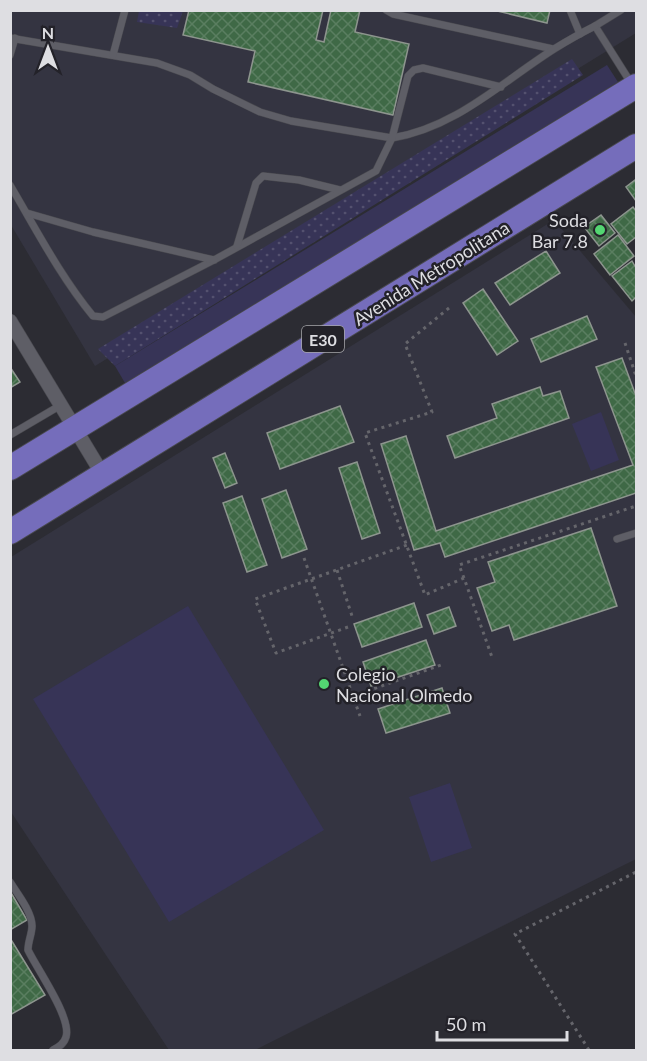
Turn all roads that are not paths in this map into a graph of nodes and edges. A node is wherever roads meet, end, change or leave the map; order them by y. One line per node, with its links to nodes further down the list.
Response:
1 (125, 10): 10 (lane)
2 (386, 10): 8 (lane)
3 (570, 10): 6 (lane)
4 (621, 10): 5 (lane)
5 (595, 26): 6 (lane); 11 (lane)
6 (580, 34): 8 (lane)
7 (13, 38): 9 (lane); 10 (lane)
8 (553, 49): 12 (lane)
9 (10, 55)
10 (113, 55): 13 (lane)
11 (635, 86): 22 (highway)
12 (501, 87): 13 (lane); 13 (lane)
13 (392, 138): 16 (lane)
14 (636, 146): 25 (highway, Avenida Metropolitana / E30)
15 (10, 184): 17 (lane)
16 (340, 190): 18 (lane); 18 (lane)
17 (27, 213): 19 (lane); 19 (lane)
18 (237, 246): 19 (lane)
19 (214, 260)
20 (10, 321): 21 (street)
21 (61, 405): 22 (street); 23 (lane)
22 (75, 428): 24 (highway); 25 (street)
23 (10, 435)
24 (10, 468)
25 (103, 475): 26 (highway, Avenida Metropolitana / E30)
26 (10, 532)
27 (636, 533): 28 (lane)
28 (617, 539)
29 (10, 882): 30 (lane)
30 (53, 1050)

